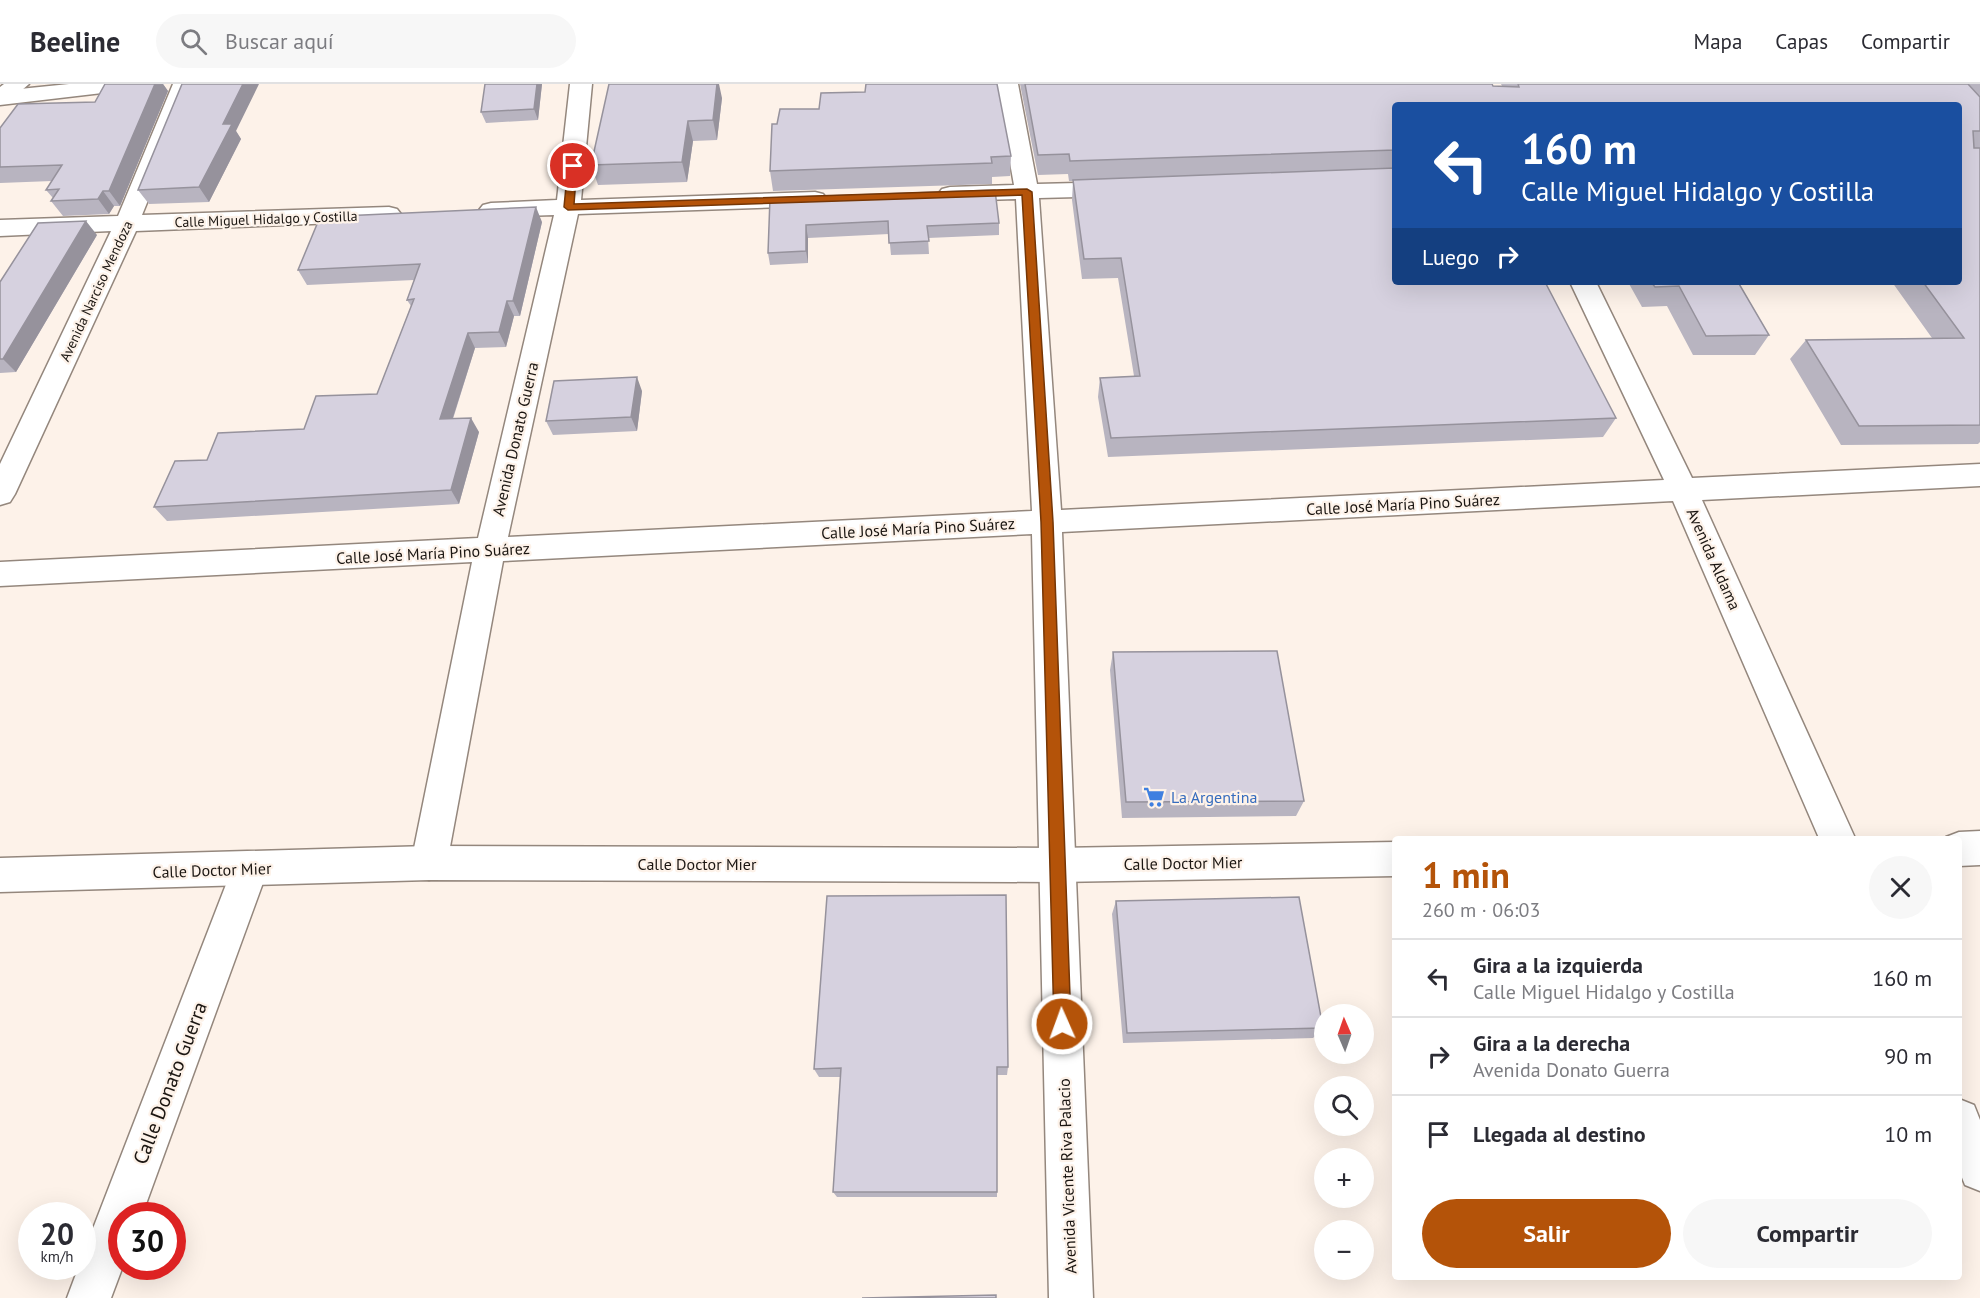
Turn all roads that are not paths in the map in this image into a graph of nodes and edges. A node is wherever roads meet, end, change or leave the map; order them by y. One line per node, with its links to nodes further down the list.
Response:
1 (18, 84): 6 (street)
2 (128, 84): 6 (street)
3 (184, 84): 14 (street, Avenida Narciso Mendoza)
4 (581, 84): 11 (street, Avenida Donato Guerra)
5 (1007, 84): 8 (street, Avenida Vicente Riva Palacio)
6 (0, 98)
7 (1134, 188): 8 (street)
8 (1027, 192): 9 (street); 20 (street, Avenida Vicente Riva Palacio)
9 (933, 195)
10 (839, 198): 11 (street)
11 (568, 207): 12 (street); 21 (street, Avenida Donato Guerra)
12 (473, 211)
13 (413, 213): 14 (street, Calle Miguel Hidalgo y Costilla)
14 (127, 224): 15 (street, Calle Miguel Hidalgo y Costilla); 19 (street, Avenida Narciso Mendoza)
15 (0, 228)
16 (1584, 285): 18 (street, Avenida Aldama)
17 (1980, 475): 18 (street, Calle José María Pino Suárez)
18 (1683, 490): 20 (street, Calle José María Pino Suárez); 23 (street, Avenida Aldama)
19 (0, 494)
20 (1047, 522): 21 (street, Calle José María Pino Suárez); 28 (street, Avenida Vicente Riva Palacio)
21 (489, 550): 22 (street, Calle José María Pino Suárez); 27 (street, Avenida Donato Guerra)
22 (0, 574)
23 (1837, 836)
24 (1980, 848): 25 (street)
25 (1962, 849)
26 (1392, 859): 28 (street, Calle Doctor Mier)
27 (429, 863): 28 (street, Calle Doctor Mier); 29 (street, Calle Doctor Mier)
28 (1057, 865): 34 (street, Avenida Vicente Riva Palacio)
29 (250, 869): 30 (street, Calle Doctor Mier); 33 (street, Calle Donato Guerra)
30 (0, 875)
31 (1962, 1127): 32 (street)
32 (1980, 1170)
33 (89, 1298)
34 (1071, 1298)

